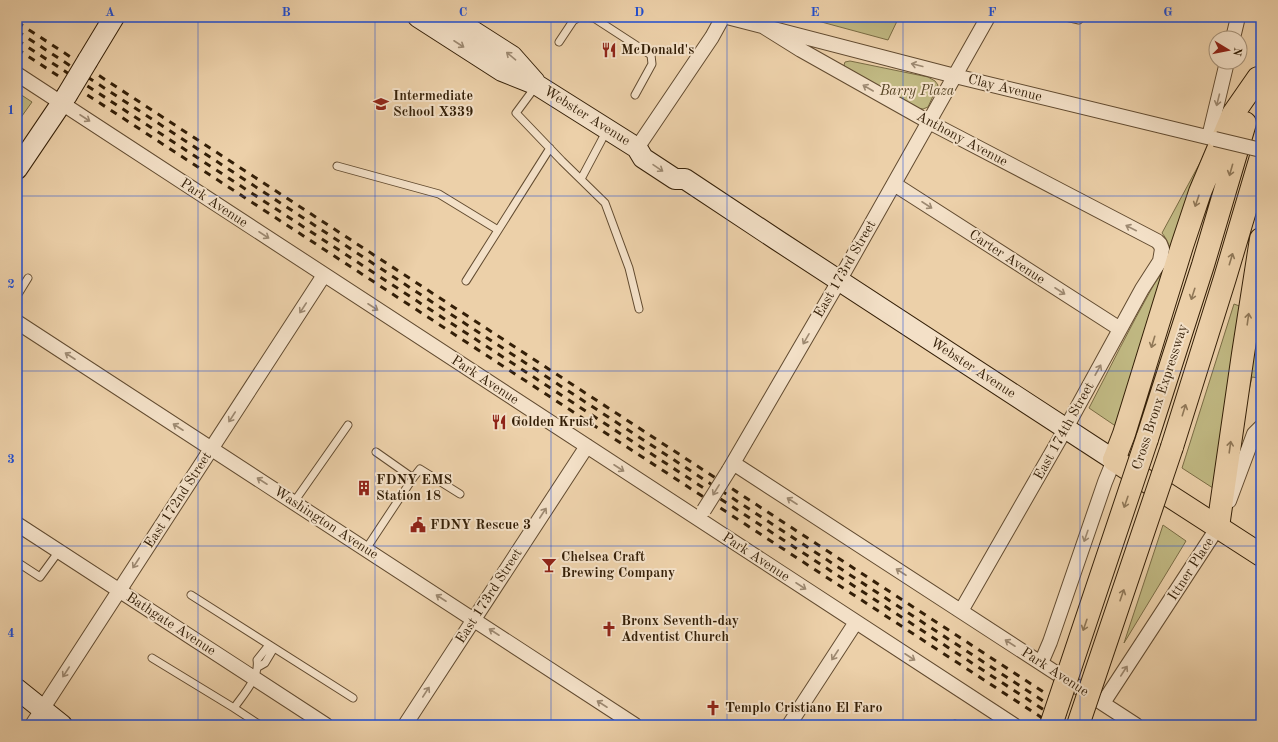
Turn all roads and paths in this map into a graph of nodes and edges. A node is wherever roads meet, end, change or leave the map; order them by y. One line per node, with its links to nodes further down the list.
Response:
1 (114, 17): 21 (main road, bridge)
2 (451, 17): 19 (main road, Webster Avenue, one-way to 2)
3 (580, 17): 14 (lane)
4 (585, 17): 20 (lane)
5 (723, 17): 26 (street)
6 (727, 17): 12 (street, Clay Avenue)
7 (988, 17): 18 (street, East 173rd Street)
8 (1066, 17): 11 (lane)
9 (1238, 17): 13 (street)
10 (424, 19): 19 (main road, Webster Avenue, one-way to 19)
11 (1079, 20)
12 (761, 26): 18 (street, Clay Avenue, one-way to 12); 22 (street, Anthony Avenue, one-way to 12)
13 (1235, 30)
14 (559, 42)
15 (1225, 70): 24 (street, one-way to 24)
16 (1259, 72): 50 (main road, one-way to 50); 83 (main road, Cross Bronx Expressway, one-way to 83, bridge)
17 (17, 74): 21 (street, Park Avenue)
18 (955, 76): 22 (street, East 173rd Street); 24 (street, Clay Avenue)
19 (538, 85): 23 (main road, Webster Avenue); 25 (lane)
20 (635, 95)
21 (64, 99): 30 (main road); 36 (street, Park Avenue, one-way to 36)
22 (929, 122): 32 (street, East 173rd Street); 35 (street, Anthony Avenue, one-way to 22)
23 (607, 130): 26 (main road, Webster Avenue); 31 (lane)
24 (1212, 138): 27 (street, Clay Avenue, bridge)
25 (550, 148): 31 (lane); 33 (lane)
26 (637, 148): 39 (main road, Webster Avenue)
27 (1261, 150)
28 (1261, 157): 84 (main road, Cross Bronx Expressway, one-way to 28, bridge)
29 (337, 166): 33 (lane)
30 (17, 168)
31 (581, 179): 41 (lane)
32 (894, 184): 39 (street, East 173rd Street); 43 (street, Carter Avenue, one-way to 43)
33 (498, 230): 38 (lane)
34 (1261, 239): 57 (main road, one-way to 34)
35 (1162, 249): 43 (street, East 174th Street)
36 (324, 275): 47 (street, Park Avenue, one-way to 47); 48 (street, East 172nd Street, one-way to 48)
37 (28, 278): 40 (lane)
38 (466, 281)
39 (840, 281): 46 (main road, Webster Avenue); 51 (street, East 173rd Street, one-way to 51)
40 (17, 296)
41 (639, 309)
42 (17, 322): 48 (street, Washington Avenue, one-way to 42)
43 (1120, 330): 46 (street, East 174th Street, one-way to 43)
44 (348, 425): 54 (lane)
45 (1261, 427): 57 (street, Ittner Place)
46 (1066, 428): 50 (main road, Webster Avenue); 64 (street, East 174th Street)
47 (587, 446): 55 (street, Park Avenue, one-way to 55); 65 (street, East 173rd Street, one-way to 47)
48 (211, 448): 54 (street, Washington Avenue, one-way to 48); 62 (street, East 172nd Street, one-way to 62)
49 (376, 452): 52 (lane)
50 (1114, 460): 57 (main road, Webster Avenue); 69 (street, one-way to 69)
51 (731, 467): 55 (street, East 173rd Street, one-way to 55, bridge); 64 (street, Park Avenue, one-way to 51)
52 (413, 478): 53 (lane); 58 (lane)
53 (460, 494)
54 (294, 502): 58 (street, Washington Avenue)
55 (701, 514): 66 (street, Park Avenue, one-way to 66)
56 (17, 524): 59 (street, Bathgate Avenue)
57 (1218, 528): 60 (main road, Webster Avenue); 73 (street, Ittner Place, one-way to 57)
58 (366, 549): 65 (street, Washington Avenue, one-way to 58)
59 (59, 551): 61 (lane); 62 (street, Bathgate Avenue)
60 (1261, 555)
61 (17, 562)
62 (119, 590): 70 (street, Bathgate Avenue); 75 (street, East 172nd Street, one-way to 75)
63 (190, 595): 67 (lane)
64 (961, 611): 69 (street, Park Avenue, one-way to 64)
65 (474, 619): 79 (street, East 173rd Street, one-way to 65); 80 (street, Washington Avenue, one-way to 65)
66 (856, 622): 81 (street, one-way to 81); 82 (street, Park Avenue, one-way to 82)
67 (271, 646): 70 (lane); 72 (lane)
68 (152, 658): 74 (lane)
69 (1041, 663): 73 (street, Park Avenue)
70 (256, 673): 74 (lane); 78 (street, Bathgate Avenue)
71 (17, 689): 75 (main road)
72 (353, 698)
73 (1103, 703): 85 (street, Park Avenue)
74 (234, 708): 77 (lane)
75 (37, 717): 76 (main road)
76 (62, 725)
77 (260, 725)
78 (326, 725)
79 (405, 725)
80 (635, 725)
81 (789, 725)
82 (1014, 725)
83 (1051, 725)
84 (1078, 725)
85 (1136, 725)

